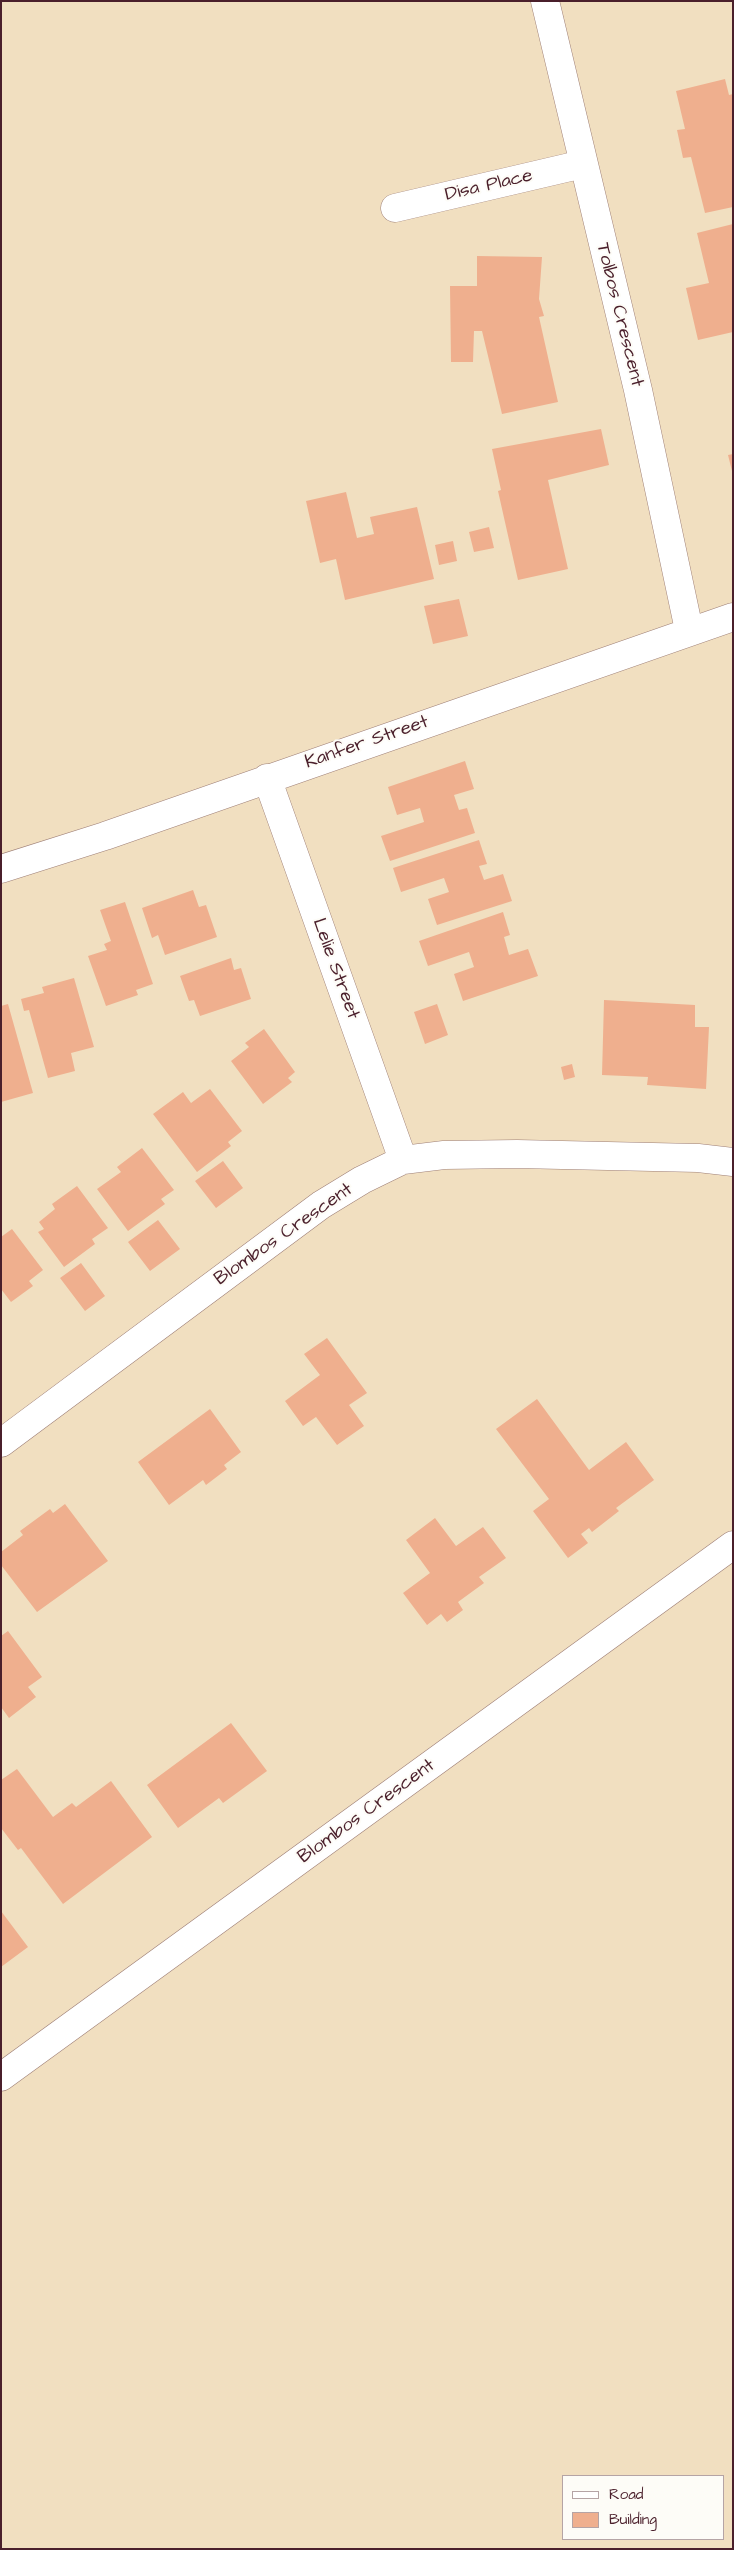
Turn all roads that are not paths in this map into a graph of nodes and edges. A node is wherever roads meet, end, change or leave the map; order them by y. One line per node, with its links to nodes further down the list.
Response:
1 (545, 1): 2 (street, Tolbos Crescent)
2 (583, 164): 3 (street, Disa Place); 5 (street, Tolbos Crescent)
3 (394, 208)
4 (733, 617): 5 (street, Kanfer Street)
5 (689, 630): 6 (street, Kanfer Street)
6 (267, 778): 7 (street, Kanfer Street); 8 (street, Lelie Street)
7 (1, 869)
8 (403, 1160): 9 (street, Blombos Crescent); 10 (street, Blombos Crescent)
9 (733, 1162)
10 (1, 1443)
11 (733, 1545): 12 (street, Blombos Crescent)
12 (1, 2077)

